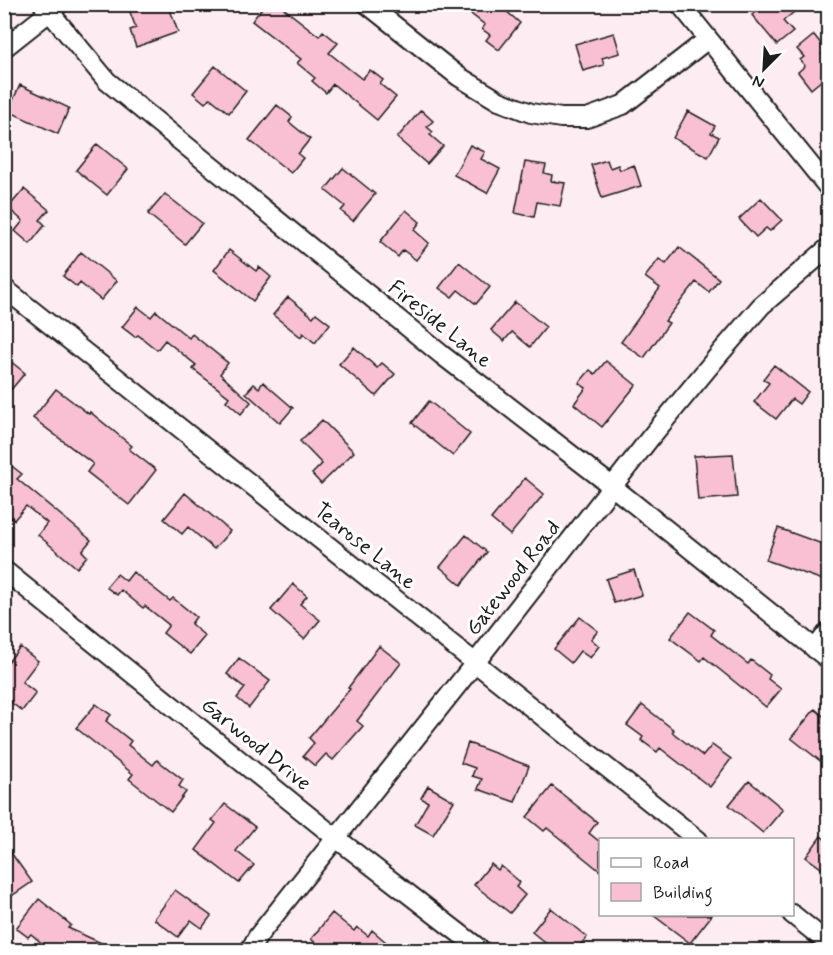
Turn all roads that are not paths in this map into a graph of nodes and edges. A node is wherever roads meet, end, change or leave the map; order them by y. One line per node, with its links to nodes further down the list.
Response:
1 (368, 4): 4 (street)
2 (680, 4): 4 (street)
3 (50, 7): 5 (street); 9 (street, Fireside Lane)
4 (708, 39): 6 (street)
5 (4, 48)
6 (828, 187)
7 (828, 248): 9 (street, Gatewood Road)
8 (4, 288): 13 (street, Tearose Lane)
9 (613, 488): 12 (street, Fireside Lane); 13 (street, Gatewood Road)
10 (4, 570): 14 (street, Garwood Drive)
11 (828, 632): 12 (street)
12 (822, 654)
13 (475, 663): 14 (street, Gatewood Road); 15 (street, Tearose Lane)
14 (336, 838): 18 (street, Gatewood Road); 19 (street, Garwood Drive)
15 (695, 838)
16 (794, 916): 17 (street)
17 (828, 943)
18 (250, 951)
19 (481, 951)

